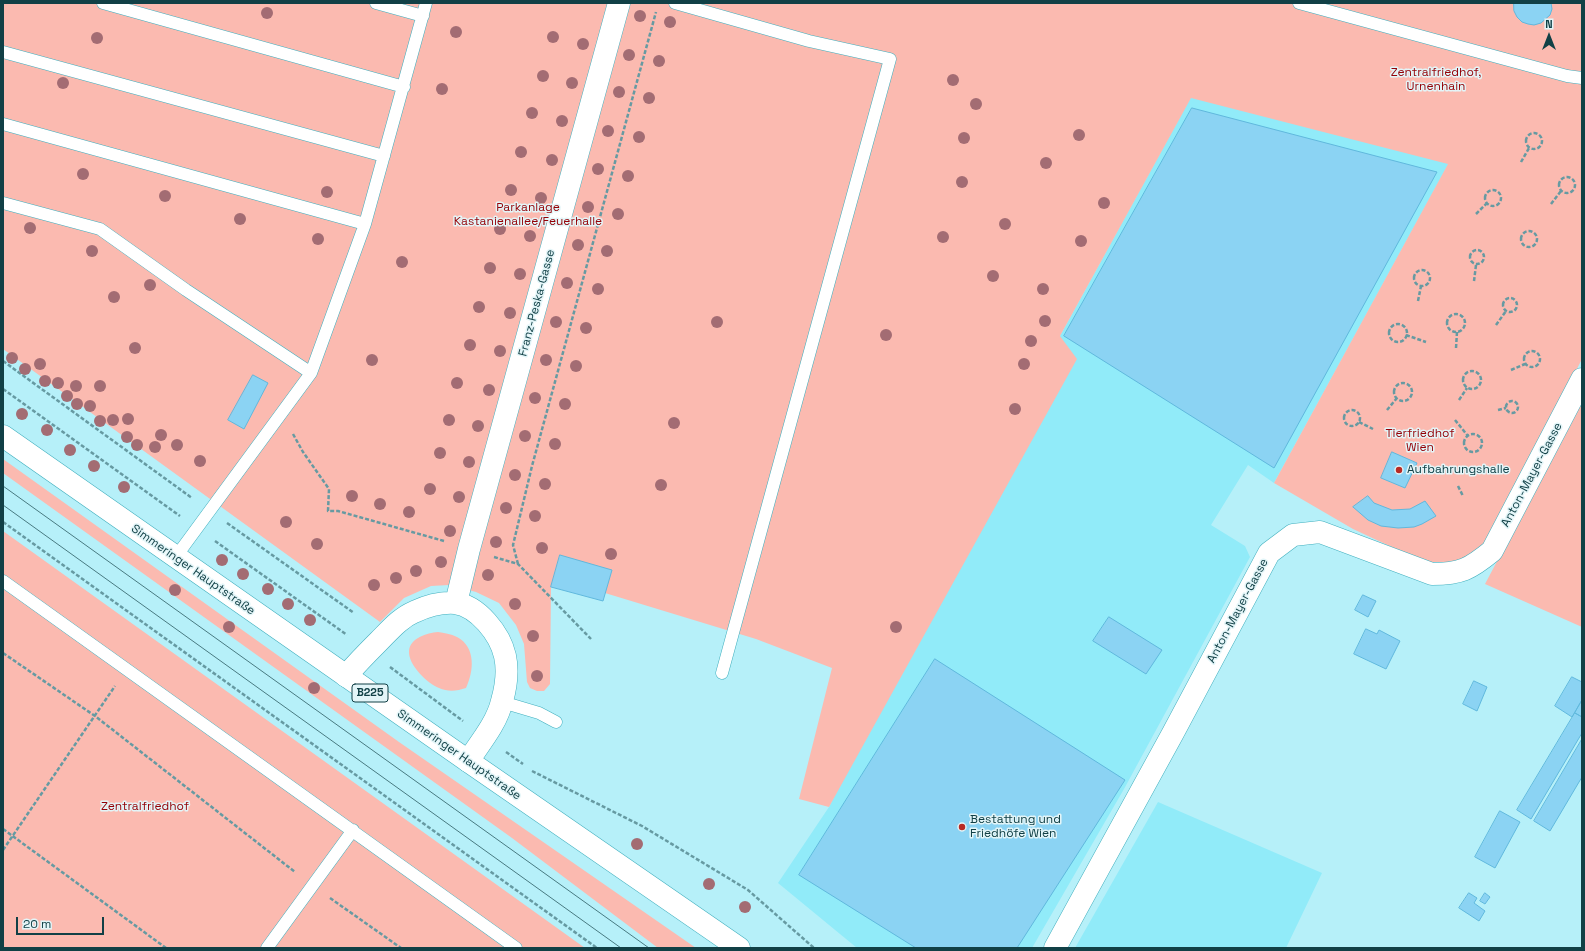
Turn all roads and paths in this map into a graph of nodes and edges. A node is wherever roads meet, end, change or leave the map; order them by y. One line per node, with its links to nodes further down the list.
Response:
1 (103, 3): 11 (lane)
2 (376, 3): 8 (lane)
3 (426, 3): 8 (lane)
4 (619, 3): 58 (street, Franz-Peska-Gasse)
5 (675, 3): 63 (lane)
6 (1299, 3): 10 (lane)
7 (656, 11): 56 (path)
8 (423, 16): 11 (lane)
9 (3, 52): 14 (lane)
10 (1582, 78)
11 (404, 87): 14 (lane)
12 (3, 124): 21 (lane)
13 (1530, 148): 13 (path); 15 (path)
14 (384, 156): 21 (lane)
15 (1521, 162)
16 (1561, 191): 16 (path); 19 (path)
17 (3, 203): 36 (lane)
18 (1487, 203): 18 (path); 20 (path)
19 (1551, 204)
20 (1476, 214)
21 (365, 224): 36 (lane)
22 (1529, 247): 22 (path)
23 (1476, 265): 23 (path); 24 (path)
24 (1474, 281)
25 (1421, 286): 25 (path); 26 (path)
26 (1418, 301)
27 (1506, 311): 27 (path); 28 (path)
28 (1496, 325)
29 (1457, 332): 29 (path); 32 (path)
30 (1406, 335): 30 (path); 31 (path)
31 (1426, 342)
32 (1456, 348)
33 (3, 361): 52 (path)
34 (1525, 364): 34 (path); 35 (path)
35 (1511, 370)
36 (311, 373): 44 (lane)
37 (1582, 379): 82 (street, Anton-Mayer-Gasse)
38 (1467, 388): 38 (path); 40 (path)
39 (1397, 398): 39 (path); 42 (path)
40 (1459, 400)
41 (1506, 408): 41 (path); 43 (path)
42 (1387, 410)
43 (1498, 410)
44 (282, 413): 52 (lane); 53 (path)
45 (1455, 420): 49 (path)
46 (1359, 422): 46 (path); 47 (path)
47 (1373, 429)
48 (3, 436): 55 (street, Simmeringer Hauptstraße / B225)
49 (1468, 436): 49 (path)
50 (1458, 486): 51 (path)
51 (1463, 496)
52 (210, 510): 55 (lane); 59 (path)
53 (328, 511)
54 (3, 522): 79 (path)
55 (175, 558): 64 (street, Simmeringer Hauptstraße / B225)
56 (518, 564)
57 (3, 581): 62 (lane)
58 (456, 603): 60 (street); 65 (street)
59 (354, 613)
60 (369, 651): 64 (street); 68 (path)
61 (3, 653): 66 (path)
62 (127, 669): 66 (path); 71 (lane)
63 (722, 673)
64 (346, 676): 69 (street, Simmeringer Hauptstraße / B225)
65 (502, 702): 67 (lane); 68 (street)
66 (95, 716): 72 (path); 74 (path)
67 (556, 722)
68 (484, 736): 69 (street); 81 (path)
69 (468, 761): 80 (street, Simmeringer Hauptstraße / B225)
70 (3, 829): 72 (path)
71 (353, 830): 74 (lane); 78 (lane)
72 (13, 836): 73 (path); 75 (path)
73 (3, 850)
74 (313, 886): 76 (lane); 77 (path)
75 (166, 948)
76 (267, 948)
77 (401, 948)
78 (516, 948)
79 (597, 948)
80 (738, 948)
81 (814, 948)
82 (1055, 948)

